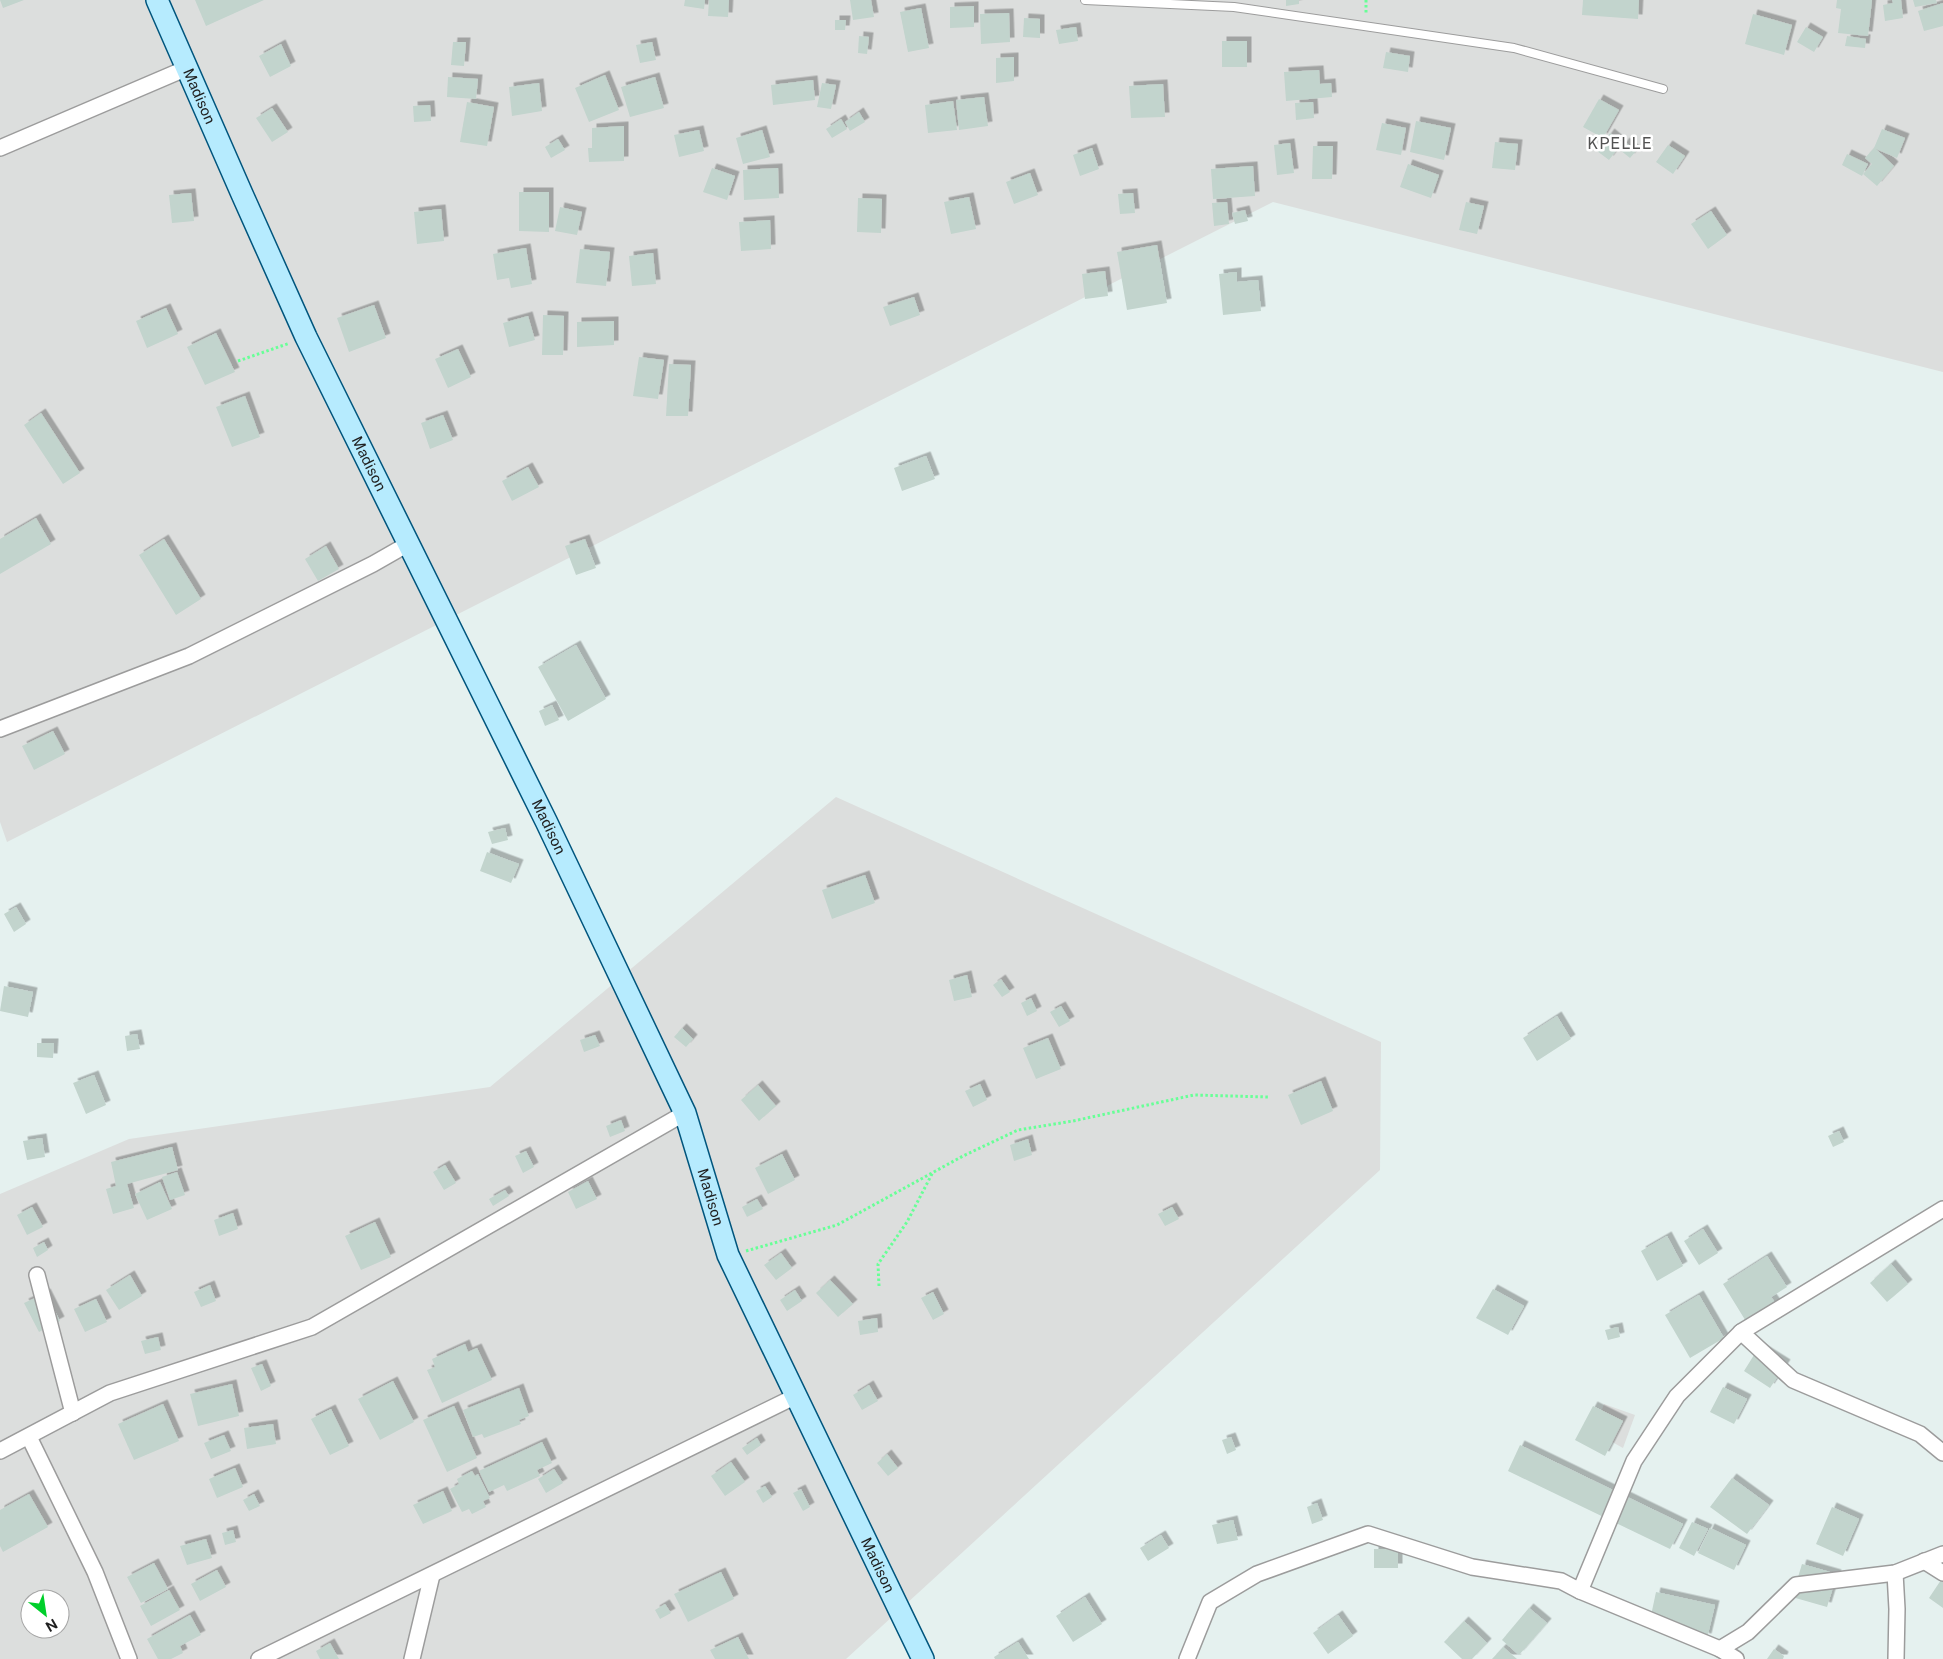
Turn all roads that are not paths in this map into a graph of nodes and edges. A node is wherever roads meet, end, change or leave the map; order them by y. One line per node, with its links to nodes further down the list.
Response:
1 (157, 0): 3 (street, Madison)
2 (1085, 0): 4 (lane)
3 (187, 68): 5 (street); 6 (street, Madison)
4 (1663, 90)
5 (0, 148)
6 (408, 544): 7 (street); 8 (street, Madison)
7 (0, 729)
8 (685, 1113): 12 (street, Madison); 13 (street)
9 (1943, 1209): 11 (street)
10 (37, 1275): 13 (street)
11 (1741, 1332): 16 (street); 22 (street)
12 (796, 1396): 21 (street); 27 (street, Madison)
13 (73, 1413): 14 (street)
14 (29, 1437): 15 (street); 24 (street)
15 (0, 1451)
16 (1943, 1453)
17 (1943, 1554): 18 (street)
18 (1924, 1561): 19 (street); 20 (street)
19 (1895, 1573): 23 (street); 30 (street)
20 (1943, 1573)
21 (432, 1575): 25 (street); 26 (street)
22 (1580, 1591): 23 (street); 28 (street)
23 (1720, 1649): 29 (street)
24 (128, 1659)
25 (259, 1659)
26 (412, 1659)
27 (923, 1659)
28 (1187, 1659)
29 (1736, 1659)
30 (1896, 1659)

